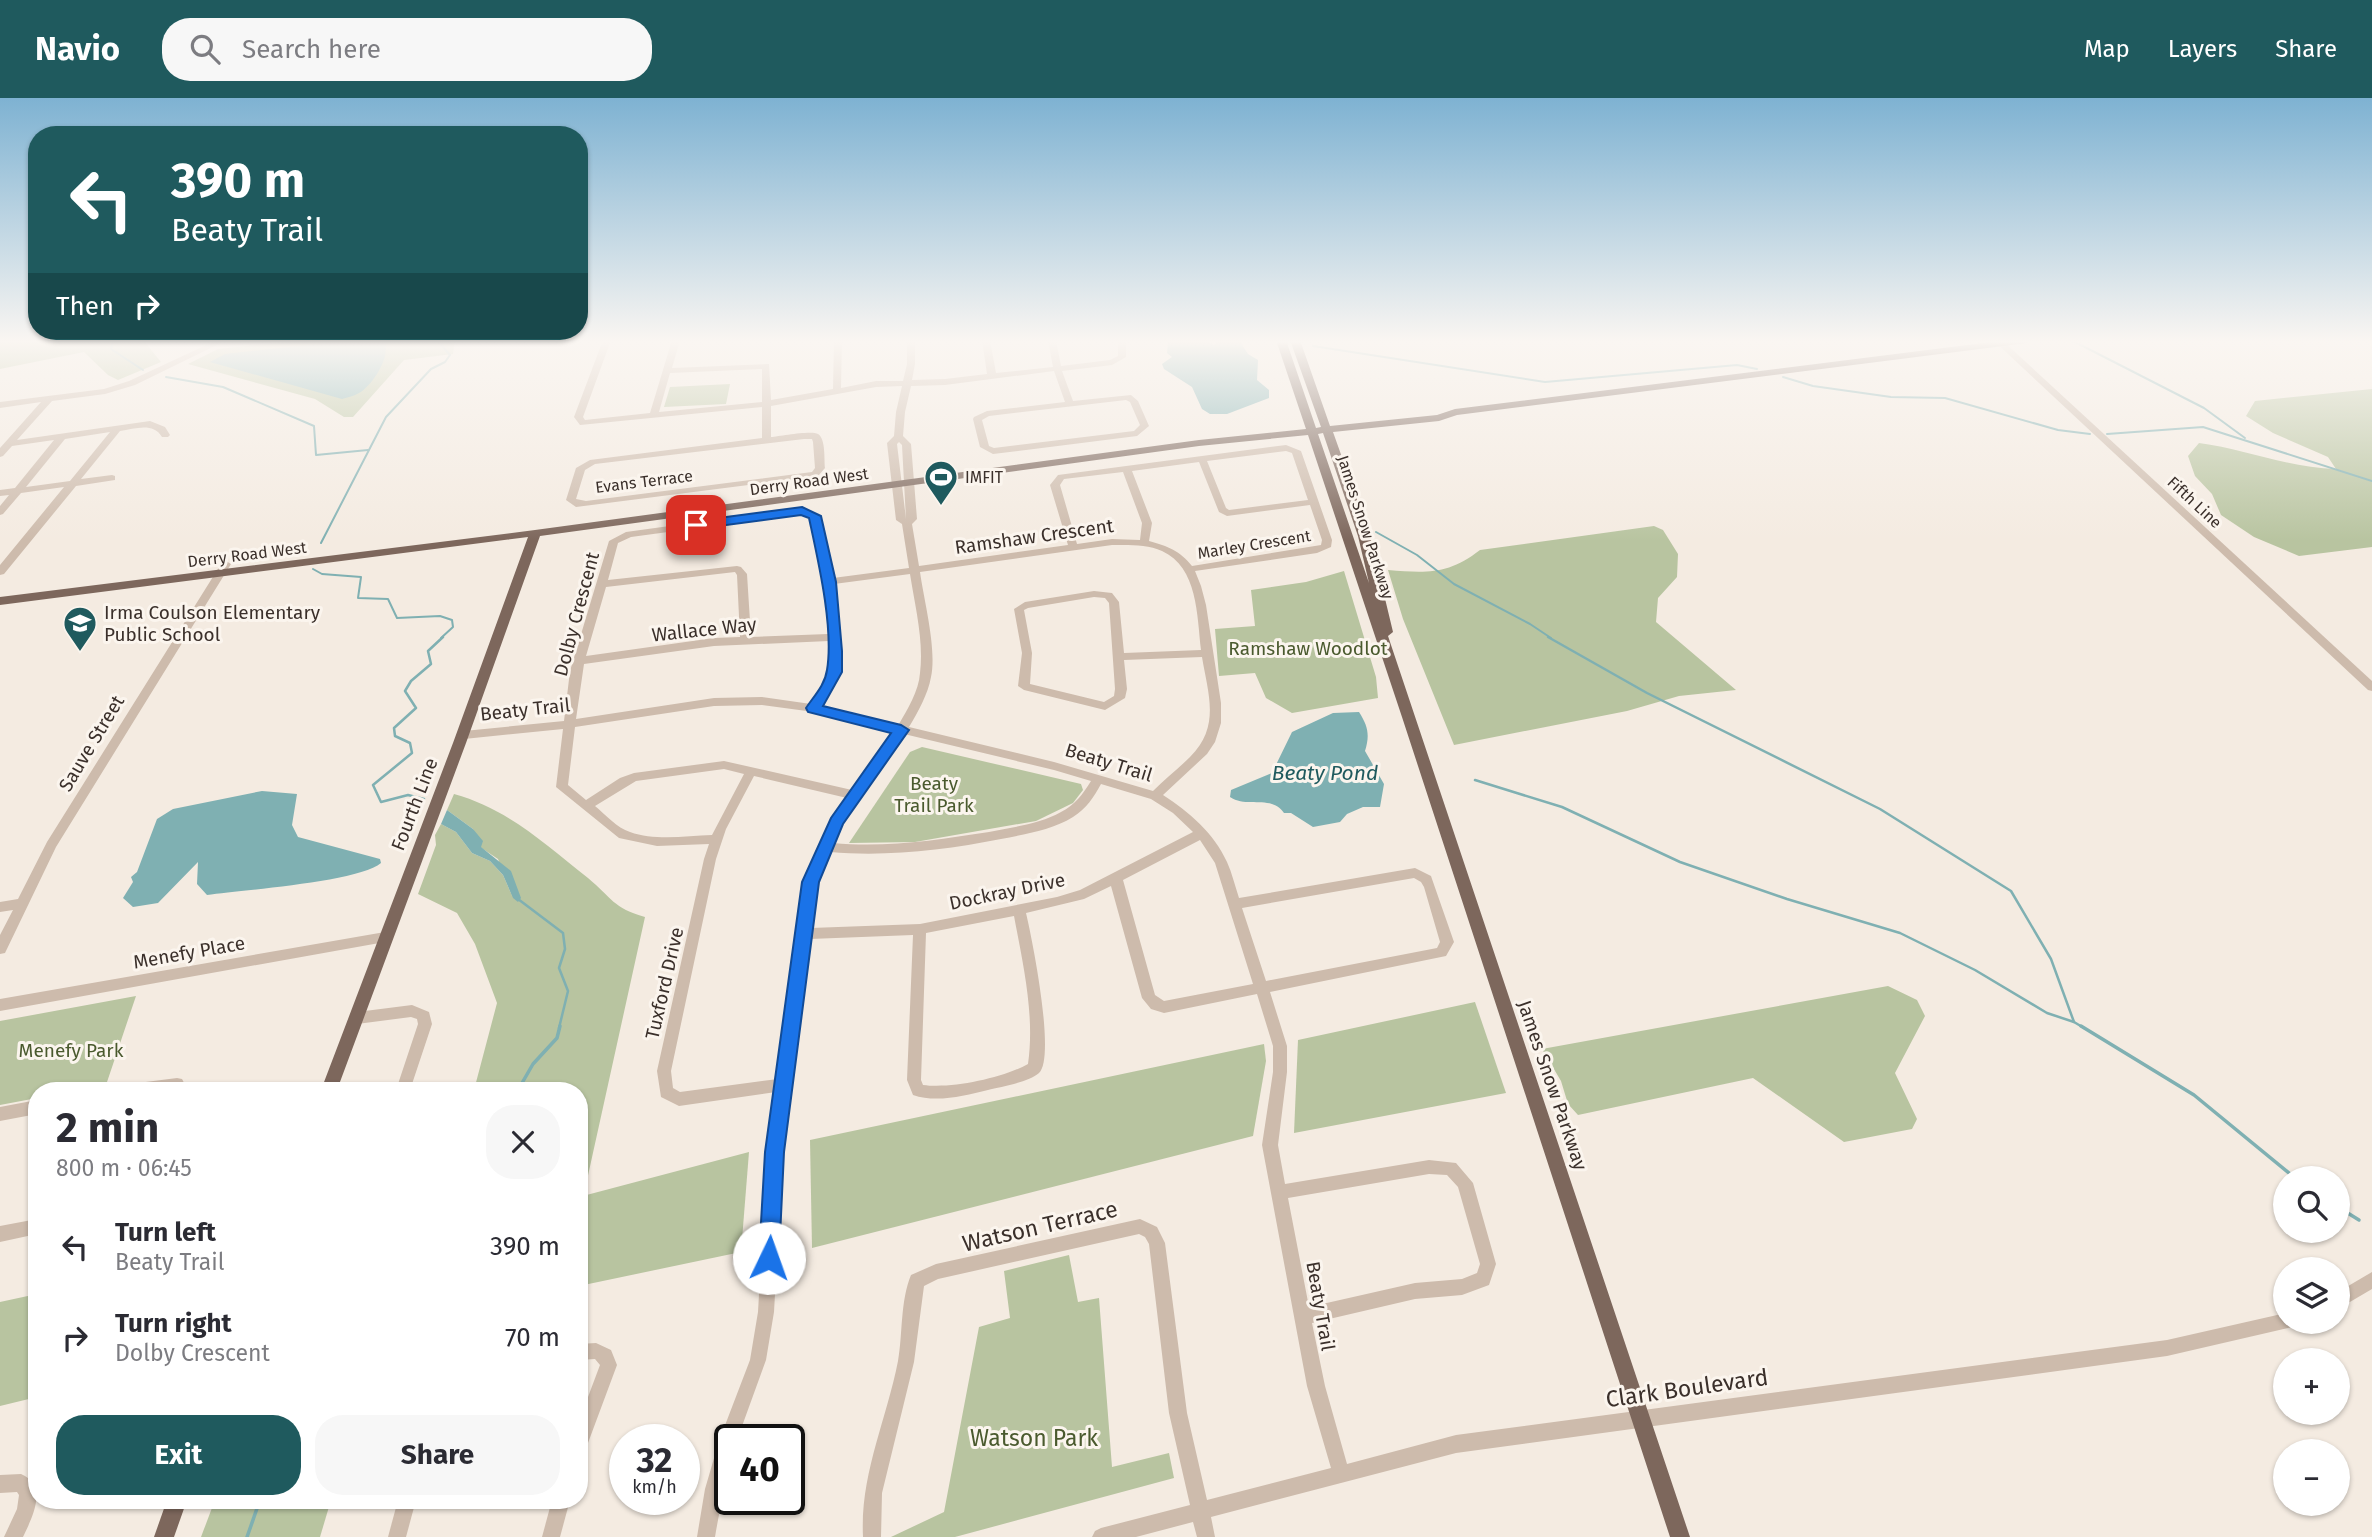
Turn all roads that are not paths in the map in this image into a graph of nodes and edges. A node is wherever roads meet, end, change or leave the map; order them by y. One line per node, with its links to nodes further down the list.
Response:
1 (42, 407): 21 (street)
2 (582, 407): 13 (street)
3 (656, 407): 13 (street)
4 (726, 407): 13 (street)
5 (765, 407): 20 (street)
6 (899, 407): 18 (street)
7 (1046, 407): 8 (street)
8 (1136, 407)
9 (1304, 407): 15 (main road, James Snow Parkway)
10 (1319, 407): 14 (main road, James Snow Parkway)
11 (1493, 407): 14 (main road, Derry Road West)
12 (2069, 407): 52 (street, Fifth Line)
13 (654, 413)
14 (1325, 424): 15 (main road, Derry Road West); 48 (main road, James Snow Parkway)
15 (1310, 426): 26 (main road, Derry Road West); 48 (main road, James Snow Parkway)
16 (118, 428): 17 (street); 19 (street); 28 (street)
17 (165, 435)
18 (899, 437): 26 (street); 27 (street)
19 (61, 438): 21 (street); 29 (street)
20 (767, 440): 20 (street, Evans Terrace)
21 (9, 444): 22 (street)
22 (0, 454)
23 (1202, 459): 24 (street, Marley Crescent); 31 (street); 31 (street, Marley Crescent)
24 (1127, 470): 35 (street); 36 (street, Marley Crescent)
25 (112, 478): 28 (street)
26 (909, 479): 27 (main road, Derry Road West); 33 (street)
27 (896, 481): 33 (street); 34 (main road, Derry Road West); 37 (main road, Derry Road West)
28 (74, 483): 29 (street); 41 (street)
29 (18, 491): 30 (street); 32 (street)
30 (0, 493)
31 (1314, 502): 39 (street, Marley Crescent)
32 (0, 512)
33 (908, 523): 40 (street)
34 (535, 533): 37 (main road, Derry Road West); 56 (main road, Fourth Line)
35 (1144, 543): 36 (street, Ramshaw Crescent); 39 (street, Ramshaw Crescent)
36 (1073, 546): 40 (street, Ramshaw Crescent)
37 (331, 555): 38 (main road, Derry Road West)
38 (223, 568): 44 (main road, Derry Road West); 45 (main road, Derry Road West); 66 (street, Sauve Street)
39 (1191, 569): 49 (street)
40 (915, 570): 42 (street, Ramshaw Crescent); 55 (street)
41 (0, 572)
42 (829, 582): 43 (street, Dolby Crescent); 46 (street, Dolby Crescent)
43 (601, 584): 47 (street); 51 (street, Dolby Crescent)
44 (0, 593)
45 (0, 601)
46 (833, 637): 47 (street, Wallace Way); 53 (street, Dolby Crescent)
47 (746, 640): 51 (street, Wallace Way)
48 (1384, 648): 90 (main road, James Snow Parkway)
49 (1207, 653): 50 (street); 60 (street)
50 (1118, 657): 50 (street)
51 (579, 661): 54 (street, Dolby Crescent)
52 (2372, 687)
53 (814, 708): 54 (street, Beaty Trail); 55 (street, Beaty Trail)
54 (572, 724): 56 (street, Beaty Trail); 61 (street, Dolby Crescent)
55 (901, 730): 58 (street, Beaty Trail); 59 (street)
56 (464, 735): 72 (main road, Fourth Line)
57 (751, 771): 59 (street); 61 (street); 63 (street, Tuxford Drive)
58 (1099, 778): 60 (street, Beaty Trail); 64 (street)
59 (854, 795): 64 (street)
60 (1155, 796): 62 (street, Beaty Trail)
61 (586, 806): 63 (street)
62 (1202, 833): 65 (street, Dockray Drive); 67 (street, Beaty Trail)
63 (717, 839): 79 (street, Tuxford Drive)
64 (824, 847): 71 (street)
65 (1116, 879): 69 (street, Dockray Drive); 74 (street)
66 (24, 903): 68 (street); 73 (street, Sauve Street)
67 (1236, 904): 74 (street, Beaty Trail); 74 (street)
68 (0, 907)
69 (1019, 909): 70 (street, Dockray Drive); 70 (street)
70 (919, 929): 71 (street, Dockray Drive)
71 (805, 934): 79 (street)
72 (385, 937): 75 (street, Menefy Place); 76 (main road, Fourth Line)
73 (0, 949)
74 (1261, 988): 82 (street, Beaty Trail)
75 (0, 1005)
76 (357, 1018): 77 (main road, Fourth Line); 78 (street)
77 (333, 1082)
78 (406, 1082)
79 (784, 1084): 104 (street)
80 (28, 1109): 81 (street)
81 (0, 1114)
82 (1280, 1192): 87 (street, Beaty Trail); 87 (street)
83 (28, 1228): 84 (street)
84 (0, 1234)
85 (2372, 1280): 86 (street)
86 (2350, 1294)
87 (1303, 1317): 92 (street, Beaty Trail)
88 (2273, 1324): 90 (street, Clark Boulevard)
89 (588, 1351): 91 (street)
90 (1641, 1419): 92 (street, Clark Boulevard); 108 (main road, James Snow Parkway)
91 (588, 1421)
92 (1341, 1473): 99 (street, Clark Boulevard)
93 (0, 1484): 94 (street)
94 (28, 1492)
95 (28, 1499): 100 (street)
96 (174, 1509): 101 (main road)
97 (405, 1509): 102 (street)
98 (559, 1509): 103 (street)
99 (1200, 1511): 105 (street, Watson Terrace); 106 (street, Clark Boulevard); 107 (street)
100 (13, 1537)
101 (164, 1537)
102 (397, 1537)
103 (551, 1537)
104 (706, 1537)
105 (872, 1537)
106 (1101, 1537)
107 (1206, 1537)
108 (1680, 1537)

